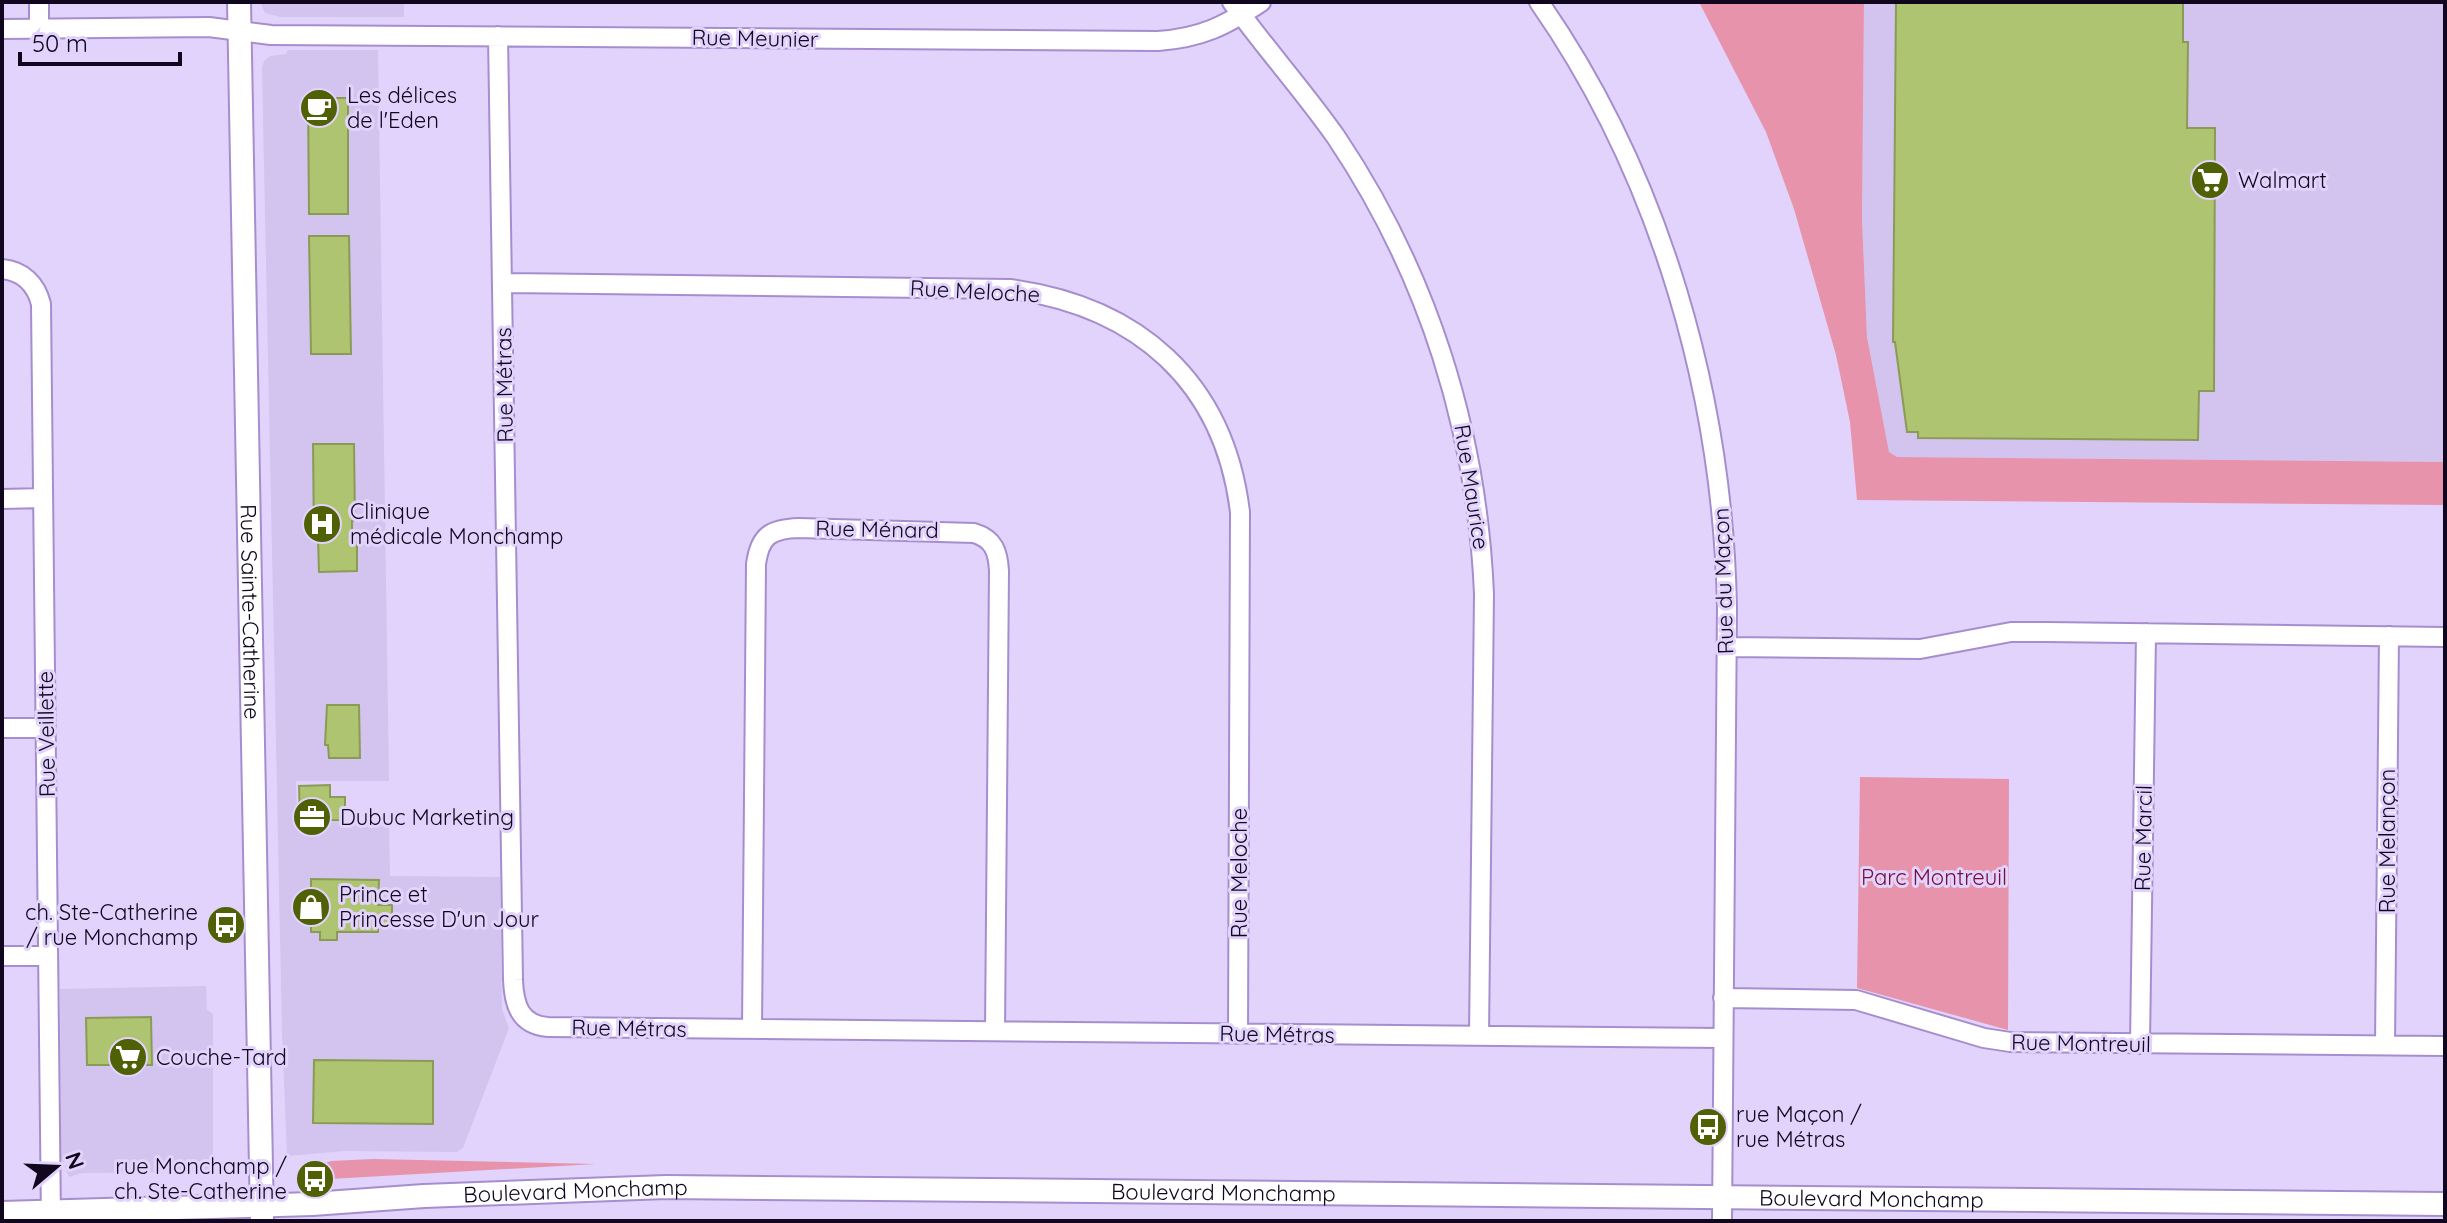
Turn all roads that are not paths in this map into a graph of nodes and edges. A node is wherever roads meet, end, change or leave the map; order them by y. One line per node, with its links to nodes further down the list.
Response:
1 (39, 2): 7 (street)
2 (239, 2): 8 (street, Rue Sainte-Catherine)
3 (1261, 2): 5 (street, Rue Meunier)
4 (1539, 2): 17 (street, Rue du Maçon)
5 (1237, 9): 9 (street, Rue Meunier); 26 (street, Rue Maurice)
6 (2, 29): 7 (street, Rue Meunier)
7 (39, 29): 8 (street, Rue Meunier)
8 (240, 32): 9 (street, Rue Meunier); 34 (street, Rue Sainte-Catherine)
9 (498, 36): 11 (street, Rue Métras)
10 (2, 269): 12 (street, Rue Veillette)
11 (503, 283): 23 (street, Rue Métras); 25 (street, Rue Meloche)
12 (43, 498): 13 (street); 19 (street, Rue Veillette)
13 (2, 499)
14 (2146, 633): 15 (street); 17 (street); 28 (street, Rue Marcil)
15 (2389, 636): 16 (street); 29 (street, Rue Melançon)
16 (2445, 637)
17 (1727, 647): 22 (street, Rue du Maçon)
18 (2, 728): 19 (street)
19 (45, 728): 21 (street, Rue Veillette)
20 (2, 956): 21 (street)
21 (48, 956): 35 (street, Rue Veillette)
22 (1723, 998): 27 (street, Rue du Maçon); 28 (street, Rue Montreuil)
23 (752, 1029): 24 (street, Rue Métras); 24 (street, Rue Ménard)
24 (995, 1031): 25 (street, Rue Métras)
25 (1238, 1034): 26 (street, Rue Métras)
26 (1479, 1036): 27 (street, Rue Métras)
27 (1722, 1038): 31 (street, Rue du Maçon)
28 (2140, 1044): 29 (street, Rue Montreuil)
29 (2385, 1045): 30 (street, Rue Montreuil)
30 (2445, 1046)
31 (1721, 1196): 32 (street, Boulevard Monchamp); 34 (street, Boulevard Monchamp); 36 (street, Rue du Maçon)
32 (2445, 1204)
33 (2, 1213): 35 (street, Boulevard Monchamp)
34 (262, 1213): 35 (street, Boulevard Monchamp)
35 (51, 1216)
36 (1722, 1221)

